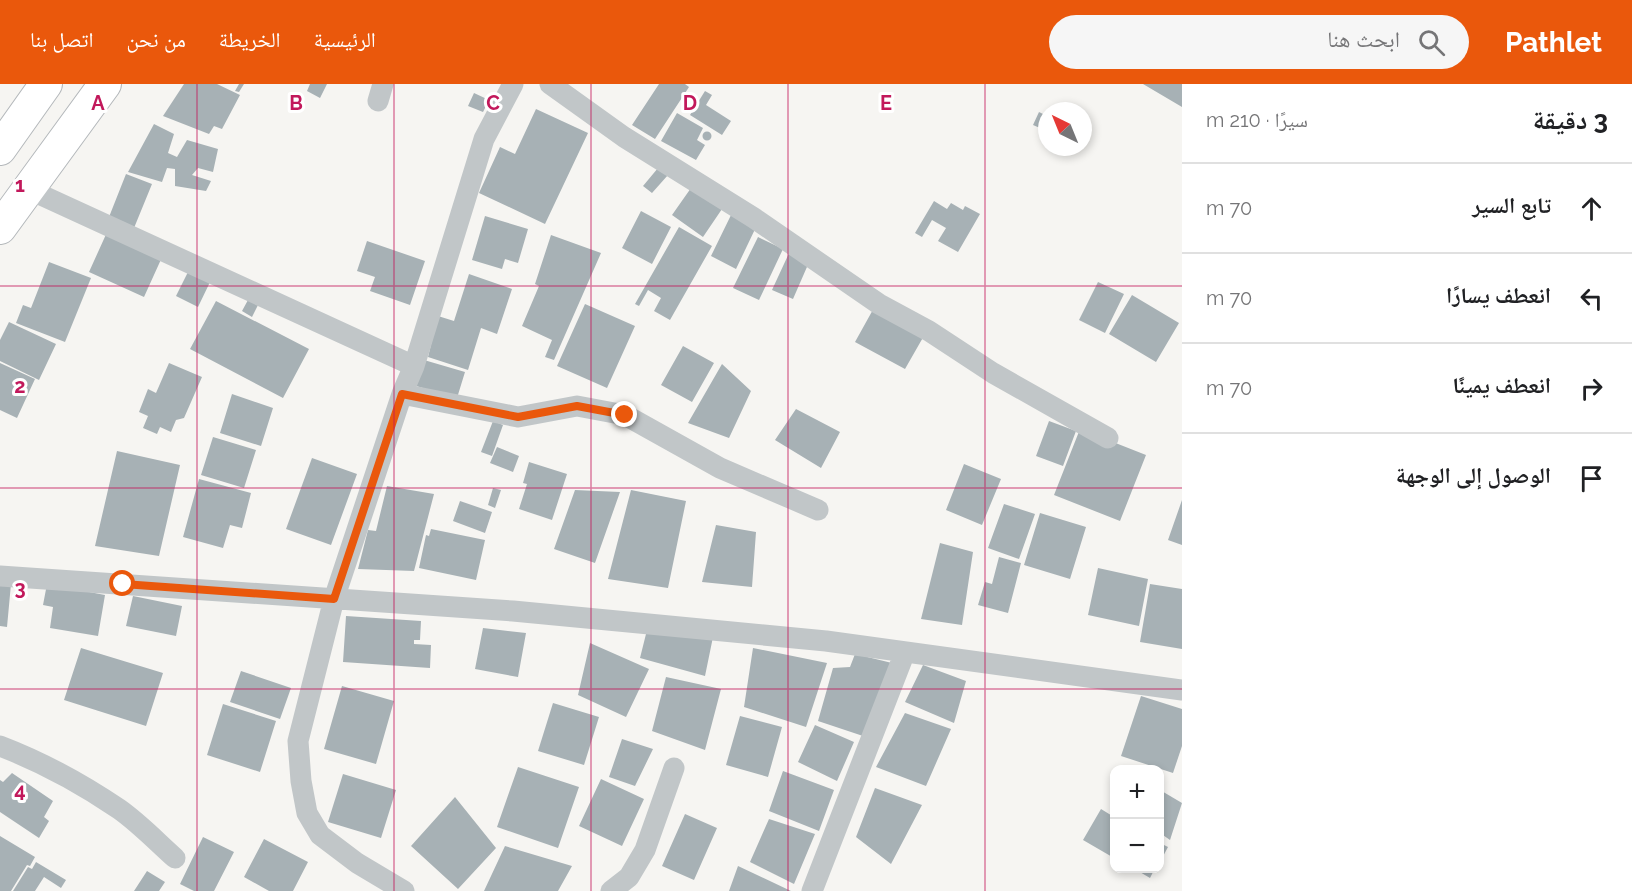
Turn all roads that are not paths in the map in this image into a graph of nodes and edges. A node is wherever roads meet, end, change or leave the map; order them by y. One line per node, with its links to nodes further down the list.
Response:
1 (46, 84): 5 (highway)
2 (105, 84): 6 (highway)
3 (513, 84): 8 (street)
4 (550, 84): 10 (street)
5 (0, 149)
6 (28, 189): 7 (highway); 8 (street)
7 (0, 228)
8 (414, 366): 9 (street)
9 (402, 394): 11 (street); 13 (street)
10 (1108, 438)
11 (818, 510)
12 (0, 576): 13 (street)
13 (334, 599): 14 (street); 19 (street)
14 (905, 652): 15 (street); 21 (street)
15 (1182, 690)
16 (0, 746): 18 (street)
17 (674, 768): 20 (street)
18 (175, 858)
19 (404, 891)
20 (611, 891)
21 (812, 891)

